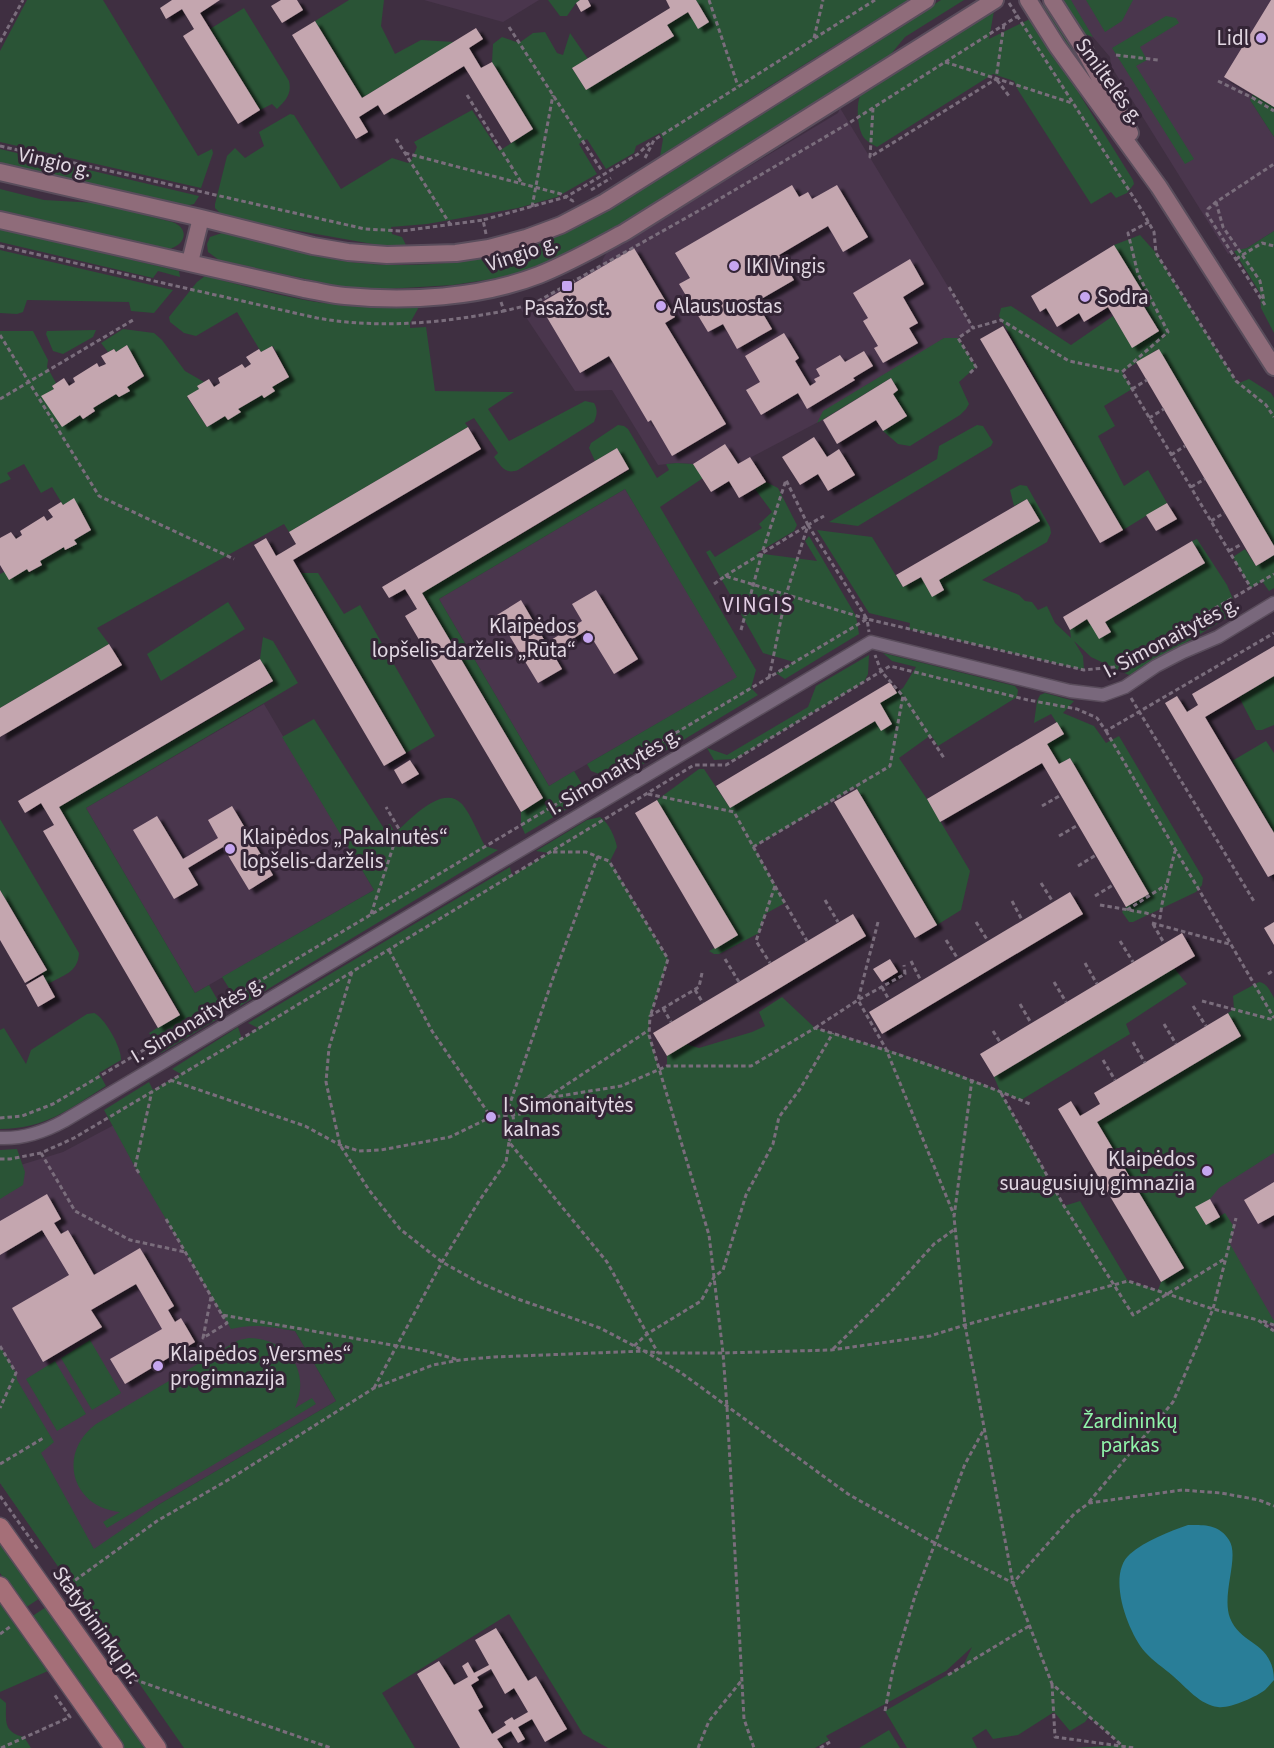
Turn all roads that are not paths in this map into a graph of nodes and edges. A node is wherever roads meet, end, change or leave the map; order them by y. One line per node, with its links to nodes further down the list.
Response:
1 (926, 0): 7 (main road, Vingio g.)
2 (994, 0): 9 (main road, Vingio g.)
3 (1028, 0): 6 (main road, Smiltelės g.)
4 (1052, 0): 6 (main road, Smiltelės g.)
5 (0, 172): 7 (main road, Vingio g.)
6 (1159, 187): 10 (main road, Smiltelės g.)
7 (201, 218): 9 (main road)
8 (0, 220): 9 (main road, Vingio g.)
9 (190, 262)
10 (1274, 367)
11 (1274, 603): 12 (street, I. Simonaitytės g.)
12 (0, 1138)
13 (0, 1527): 16 (main road, Statybininkų pr.)
14 (0, 1586): 15 (main road)
15 (114, 1748)
16 (157, 1748)

